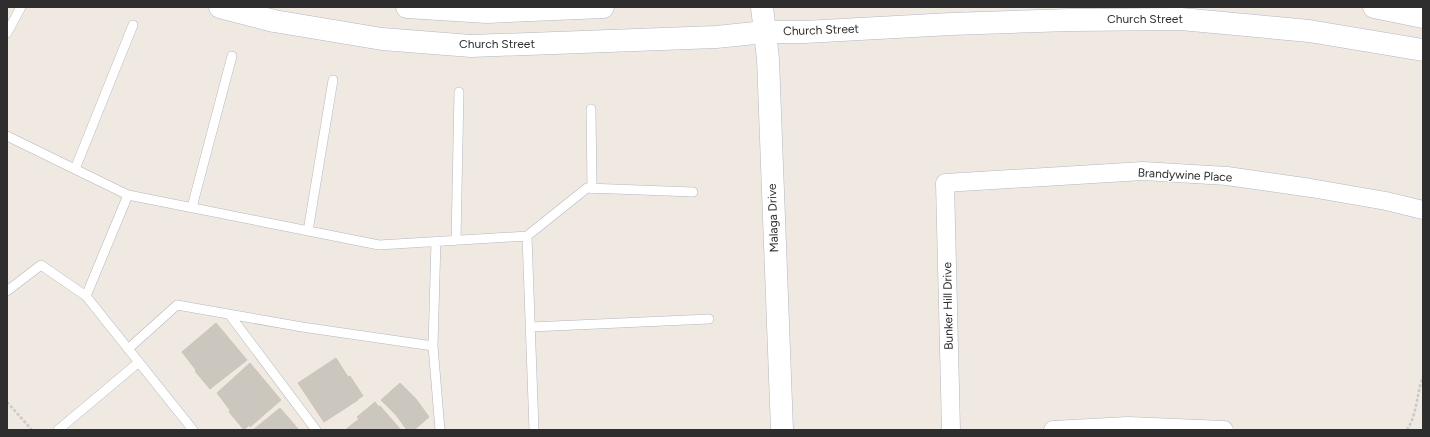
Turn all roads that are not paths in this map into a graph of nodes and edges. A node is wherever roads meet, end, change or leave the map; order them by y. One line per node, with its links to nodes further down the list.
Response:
1 (21, 7): 10 (lane)
2 (220, 7): 9 (main road, Church Street)
3 (406, 7): 4 (main road)
4 (603, 7)
5 (762, 7): 9 (main road, Malaga Drive)
6 (1374, 7): 7 (main road)
7 (1423, 17)
8 (133, 25): 17 (lane)
9 (765, 32): 11 (main road, Church Street); 41 (main road, Malaga Drive)
10 (7, 33)
11 (1423, 50)
12 (232, 56): 22 (lane)
13 (333, 80): 24 (lane)
14 (459, 92): 26 (lane)
15 (591, 109): 19 (lane)
16 (7, 136): 17 (lane)
17 (75, 169): 21 (lane)
18 (944, 183): 23 (street, Brandywine Place); 42 (street, Bunker Hill Drive)
19 (592, 189): 20 (lane); 25 (lane)
20 (693, 192)
21 (128, 195): 22 (lane); 29 (lane)
22 (192, 207): 24 (lane)
23 (1423, 210)
24 (308, 231): 27 (lane)
25 (527, 236): 26 (lane); 32 (lane)
26 (456, 240): 27 (lane)
27 (436, 241): 33 (lane)
28 (7, 291): 29 (lane)
29 (86, 296): 34 (lane)
30 (229, 314): 33 (lane); 34 (lane); 38 (lane)
31 (709, 319): 32 (lane)
32 (531, 327): 40 (lane)
33 (433, 346): 39 (lane)
34 (128, 349): 35 (lane)
35 (139, 362): 36 (lane); 37 (lane)
36 (58, 430)
37 (193, 430)
38 (316, 430)
39 (440, 430)
40 (534, 430)
41 (782, 430)
42 (951, 430)
43 (1054, 430): 44 (street)
44 (1224, 430)

